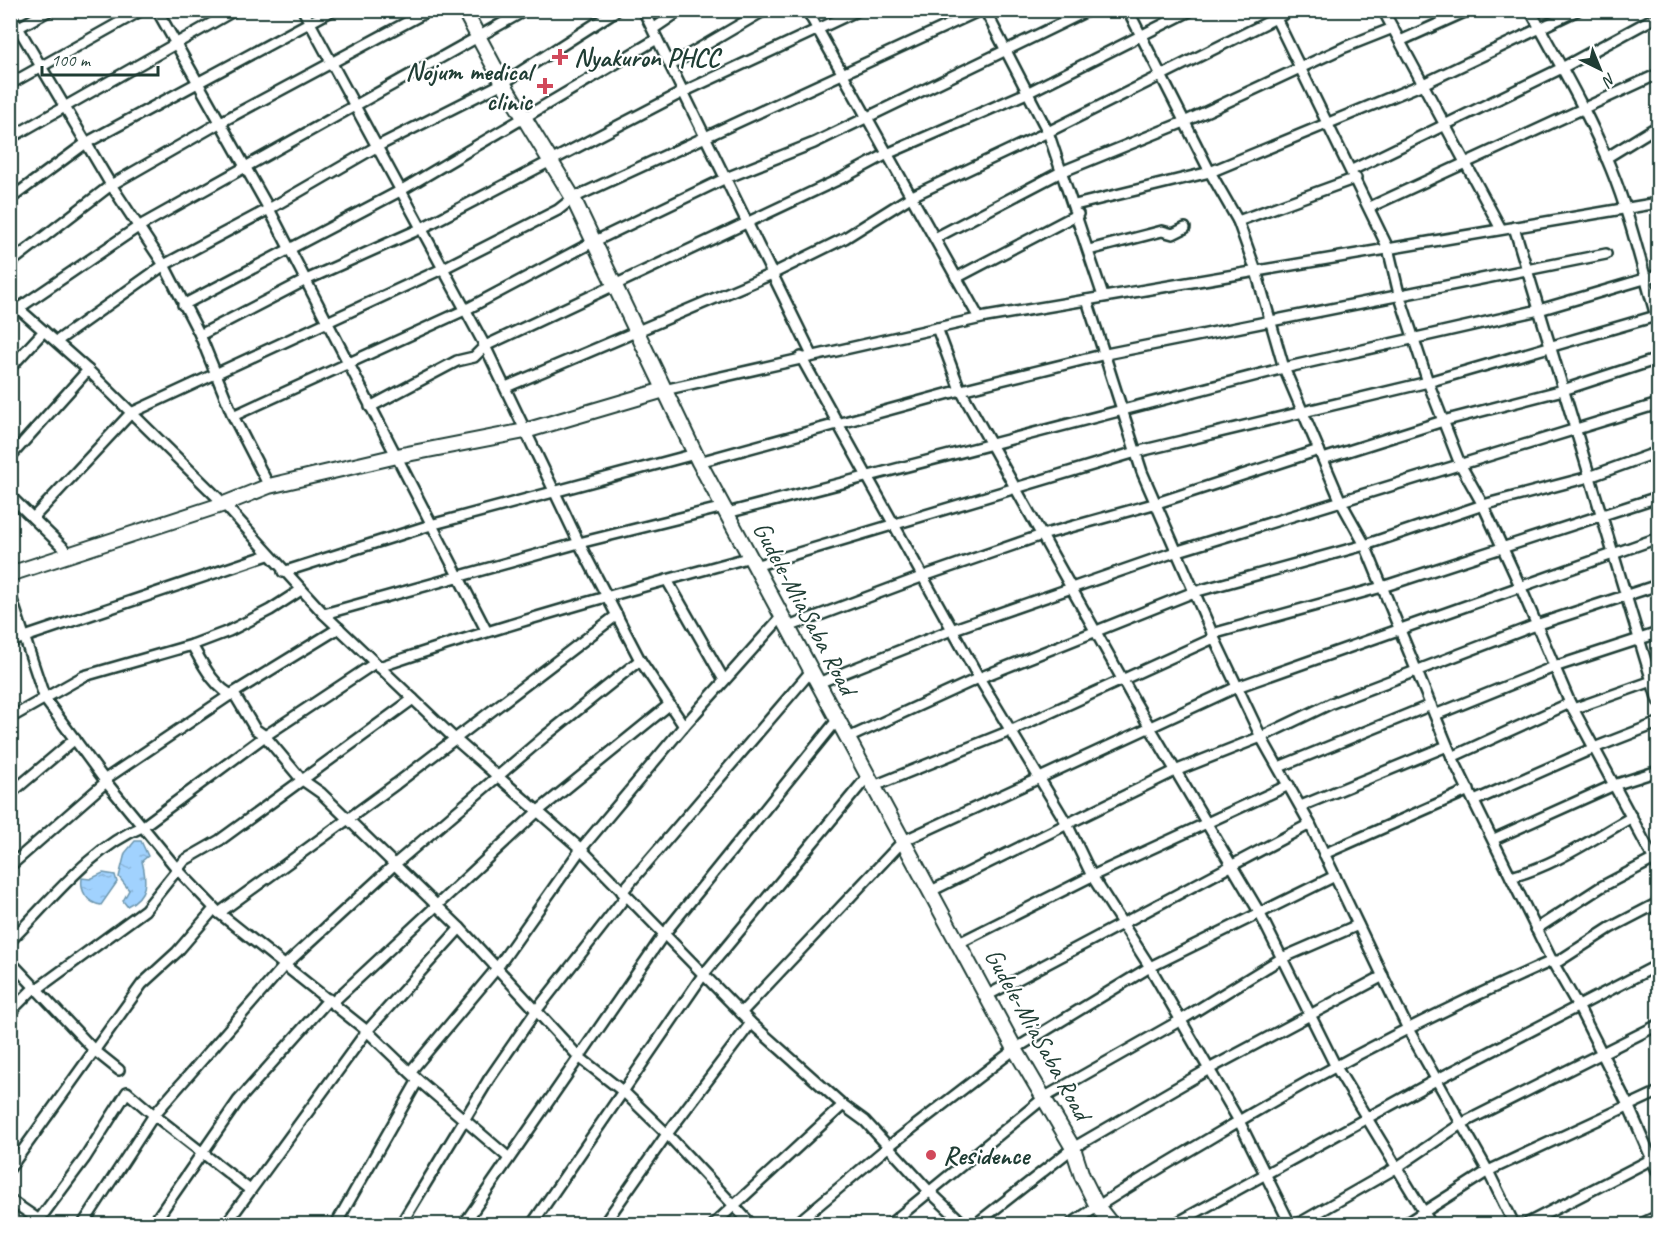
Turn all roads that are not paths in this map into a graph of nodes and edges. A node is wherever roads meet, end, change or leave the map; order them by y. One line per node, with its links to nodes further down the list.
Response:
1 (50, 10): 31 (street)
2 (142, 10): 42 (street)
3 (157, 10): 38 (street)
4 (235, 10): 38 (street)
5 (303, 10): 28 (street)
6 (333, 10): 28 (street)
7 (430, 10): 40 (street)
8 (464, 10): 35 (main road, Gudele-MiaSaba Road)
9 (526, 10): 35 (street)
10 (617, 10): 48 (street)
11 (644, 10): 29 (street)
12 (681, 10): 29 (street)
13 (765, 10): 41 (street)
14 (807, 10): 32 (street)
15 (859, 10): 32 (street)
16 (983, 10): 39 (street); 47 (street)
17 (1089, 10): 39 (street)
18 (1128, 10): 34 (street)
19 (1192, 10): 34 (street)
20 (1292, 10): 26 (street)
21 (1383, 10): 30 (street)
22 (1469, 10): 37 (street)
23 (1530, 10): 33 (street)
24 (1578, 10): 33 (street)
25 (10, 14): 31 (street)
26 (1274, 15): 43 (street); 45 (street)
27 (1659, 16): 44 (street)
28 (310, 24): 40 (street); 50 (street)
29 (653, 28): 36 (street)
30 (1393, 28): 37 (street); 43 (street)
31 (15, 30): 42 (street)
32 (816, 30): 47 (street); 52 (street)
33 (1541, 30): 44 (street); 51 (street)
34 (1142, 36): 45 (street); 53 (street)
35 (479, 39): 48 (main road, Gudele-MiaSaba Road); 55 (street)
36 (657, 39): 41 (street); 57 (street)
37 (1400, 41): 51 (street)
38 (177, 44): 50 (street); 54 (street)
39 (1007, 49): 53 (street); 58 (street)
40 (332, 64): 55 (street); 59 (street)
41 (671, 65): 52 (street)
42 (42, 66): 49 (street); 54 (street)
43 (1301, 69): 60 (street); 61 (street)
44 (1560, 69): 56 (street); 62 (street)
45 (1162, 73): 60 (street); 64 (street)
46 (1659, 74): 56 (street)
47 (842, 75): 58 (street); 66 (street)
48 (503, 83): 57 (main road, Gudele-MiaSaba Road); 68 (street)
49 (10, 84)
50 (199, 84): 59 (street); 67 (street)
51 (1423, 84): 61 (street); 62 (street)
52 (683, 92): 66 (street); 71 (street)
53 (1029, 92): 64 (street); 69 (street)
54 (65, 106): 65 (street); 67 (street)
55 (354, 106): 68 (street); 73 (street)
56 (1586, 109): 70 (street); 72 (street)
57 (526, 117): 71 (main road, Gudele-MiaSaba Road); 79 (street)
58 (867, 117): 69 (street); 77 (street)
59 (222, 122): 73 (street); 78 (street)
60 (1184, 122): 74 (street); 75 (street)
61 (1329, 125): 75 (street); 76 (street)
62 (1446, 126): 72 (street); 76 (street)
63 (1659, 126): 70 (street)
64 (1048, 132): 74 (street); 80 (street)
65 (10, 138)
66 (706, 138): 77 (street); 81 (street)
67 (86, 143): 78 (street); 82 (street)
68 (376, 147): 79 (street); 85 (street)
69 (887, 154): 80 (street); 89 (street)
70 (1606, 158): 87 (street)
71 (550, 160): 81 (main road, Gudele-MiaSaba Road); 94 (street)
72 (1465, 162): 84 (street); 93 (street)
73 (246, 166): 85 (street); 90 (street)
74 (1061, 172): 86 (street); 95 (street)
75 (1210, 172): 86 (street); 88 (street)
76 (1354, 174): 84 (street); 88 (street)
77 (726, 178): 89 (street); 96 (street)
78 (111, 185): 90 (street); 101 (street)
79 (400, 191): 94 (street); 98 (street)
80 (912, 196): 95 (street); 106 (street)
81 (573, 198): 96 (main road, Gudele-MiaSaba Road); 103 (street)
82 (10, 199)
83 (1659, 203): 87 (street)
84 (1370, 207): 97 (street)
85 (270, 209): 98 (street); 102 (street)
86 (1076, 209): 99 (street); 108 (street)
87 (1624, 210): 91 (street); 109 (street)
88 (1238, 221): 104 (street)
89 (748, 223): 106 (street); 111 (street)
90 (138, 227): 102 (street); 117 (street)
91 (1514, 227): 93 (street); 105 (street)
92 (1185, 228): 99 (street)
93 (1502, 229): 97 (street)
94 (420, 230): 103 (street); 110 (street)
95 (935, 238): 108 (street)
96 (593, 243): 111 (main road, Gudele-MiaSaba Road); 118 (street)
97 (1388, 248): 104 (street); 112 (street)
98 (288, 249): 110 (street); 116 (street)
99 (1089, 250): 113 (street)
100 (1606, 254): 105 (street)
101 (10, 263)
102 (164, 265): 116 (street); 129 (street)
103 (442, 269): 118 (street); 123 (street)
104 (1256, 271): 113 (street); 121 (street)
105 (1527, 271): 112 (street); 119 (street)
106 (772, 274): 125 (street); 133 (street)
107 (1659, 275): 109 (street)
108 (956, 278): 120 (street)
109 (1645, 279): 119 (street); 122 (street)
110 (306, 280): 123 (street); 127 (street)
111 (614, 285): 125 (main road, Gudele-MiaSaba Road); 130 (street)
112 (1399, 294): 121 (street); 128 (street)
113 (1104, 296): 114 (street)
114 (1087, 300): 120 (street); 132 (street)
115 (10, 301): 117 (street)
116 (183, 305): 127 (street)
117 (19, 308): 126 (street)
118 (465, 310): 130 (street); 136 (street)
119 (1539, 310): 128 (street); 131 (street)
120 (979, 318): 124 (street)
121 (1268, 320): 132 (street); 138 (street)
122 (1658, 320): 131 (street)
123 (328, 322): 136 (street); 140 (street)
124 (937, 328): 133 (street); 144 (street)
125 (636, 330): 142 (street); 143 (main road, Gudele-MiaSaba Road)
126 (44, 331): 129 (street); 137 (street)
127 (200, 335): 140 (street)
128 (1414, 340): 138 (street); 141 (street)
129 (57, 341): 139 (street)
130 (485, 346): 142 (street); 147 (street)
131 (1550, 348): 141 (street); 145 (street)
132 (1106, 354): 144 (street); 148 (street)
133 (812, 355): 134 (street)
134 (801, 357): 143 (street); 153 (street)
135 (1659, 359): 145 (street)
136 (348, 362): 147 (street); 151 (street)
137 (10, 368)
138 (1284, 368): 148 (street); 149 (street)
139 (87, 370): 150 (street); 161 (street)
140 (216, 376): 150 (street); 151 (street)
141 (1428, 382): 149 (street); 152 (street)
142 (506, 387): 155 (street)
143 (664, 390): 155 (main road); 162 (main road, Gudele-MiaSaba Road)
144 (961, 390): 153 (street); 156 (street)
145 (1563, 390): 152 (street); 154 (street)
146 (1659, 404): 154 (street)
147 (370, 407): 160 (street)
148 (1123, 410): 156 (street); 157 (street)
149 (1303, 411): 157 (street); 159 (street)
150 (131, 413): 173 (street); 177 (street)
151 (233, 416): 166 (street)
152 (1443, 421): 159 (street); 163 (street)
153 (838, 424): 162 (street); 164 (street)
154 (1575, 429): 163 (street); 165 (street)
155 (525, 431): 160 (main road); 168 (street)
156 (991, 443): 164 (street); 167 (street)
157 (1136, 452): 167 (street); 172 (street)
158 (1659, 452): 165 (street)
159 (1321, 454): 171 (street); 172 (street)
160 (397, 456): 166 (main road); 178 (street)
161 (10, 457)
162 (698, 458): 168 (street); 175 (main road, Gudele-MiaSaba Road)
163 (1460, 464): 171 (street); 174 (street)
164 (866, 475): 175 (street); 179 (street)
165 (1589, 477): 174 (street); 176 (street)
166 (269, 486): 173 (main road)
167 (1016, 487): 179 (street); 180 (street)
168 (553, 490): 178 (street); 182 (street)
169 (10, 496): 177 (street)
170 (1659, 496): 176 (street)
171 (1341, 502): 183 (street); 185 (street)
172 (1156, 503): 180 (street); 185 (street)
173 (224, 504): 186 (main road); 187 (street)
174 (1483, 505): 183 (street); 184 (street)
175 (725, 510): 182 (street); 189 (main road, Gudele-MiaSaba Road)
176 (1601, 517): 184 (street); 188 (street)
177 (33, 518): 186 (street)
178 (434, 524): 190 (street); 193 (street)
179 (895, 526): 189 (street); 192 (street)
180 (1042, 535): 192 (street); 197 (street)
181 (1659, 538): 188 (street)
182 (579, 543): 193 (street); 202 (street)
183 (1365, 545): 196 (street); 200 (street)
184 (1503, 548): 196 (street); 198 (street)
185 (1175, 552): 197 (street); 200 (street)
186 (70, 554): 191 (main road)
187 (268, 555): 190 (street); 215 (street)
188 (1613, 556): 198 (street); 203 (street)
189 (753, 562): 194 (street); 206 (main road, Gudele-MiaSaba Road)
190 (283, 572): 199 (street)
191 (10, 574)
192 (924, 576): 206 (street); 209 (street)
193 (460, 577): 204 (street); 210 (street)
194 (667, 580): 202 (street); 225 (street)
195 (1659, 585): 203 (street)
196 (1382, 587): 212 (street); 214 (street)
197 (1071, 588): 209 (street); 211 (street)
198 (1521, 588): 207 (street); 212 (street)
199 (301, 590): 204 (street); 218 (street)
200 (1194, 592): 211 (street); 214 (street)
201 (10, 594): 215 (street)
202 (607, 594): 205 (street); 210 (street)
203 (1625, 597): 207 (street); 216 (street)
204 (324, 614): 208 (street)
205 (617, 615): 219 (street); 248 (street)
206 (786, 621): 222 (main road, Gudele-MiaSaba Road); 225 (street)
207 (1536, 625): 221 (street); 223 (street)
208 (339, 628): 220 (street); 230 (street)
209 (954, 629): 224 (street); 228 (street)
210 (486, 630): 220 (street)
211 (1095, 630): 224 (street); 226 (street)
212 (1400, 630): 223 (street); 229 (street)
213 (1659, 633): 216 (street)
214 (1213, 636): 226 (street); 229 (street)
215 (27, 638): 217 (street); 231 (street)
216 (1638, 640): 221 (street); 227 (street)
217 (10, 642)
218 (192, 645): 230 (street); 231 (street)
219 (640, 660): 234 (street); 255 (street)
220 (377, 665): 232 (street); 244 (street)
221 (1554, 667): 236 (street); 237 (street)
222 (812, 670): 228 (main road, Gudele-MiaSaba Road); 286 (street)
223 (1417, 672): 235 (street); 245 (street)
224 (979, 678): 243 (street); 246 (street)
225 (724, 680): 241 (street)
226 (1122, 680): 242 (street); 243 (street)
227 (1656, 680): 233 (street); 236 (street)
228 (818, 683): 239 (main road, Gudele-MiaSaba Road)
229 (1237, 687): 242 (street); 245 (street)
230 (230, 695): 244 (street); 258 (street)
231 (45, 699): 238 (street); 247 (street)
232 (413, 699): 248 (street); 257 (street)
233 (1659, 701)
234 (669, 705): 241 (street); 266 (street)
235 (1431, 705): 237 (street); 252 (street)
236 (1572, 706): 250 (street); 251 (street)
237 (1435, 715): 249 (street)
238 (10, 718)
239 (838, 719): 246 (main road, Gudele-MiaSaba Road); 295 (street)
240 (1659, 723): 250 (street)
241 (684, 726): 275 (street)
242 (1149, 726): 253 (street); 256 (street)
243 (1010, 730): 256 (street); 259 (street)
244 (265, 736): 257 (street); 272 (street)
245 (1261, 737): 252 (street); 253 (street)
246 (848, 738): 259 (main road, Gudele-MiaSaba Road)
247 (75, 739): 258 (street); 263 (street)
248 (455, 739): 255 (street); 268 (street)
249 (1448, 746): 251 (street); 265 (street)
250 (1594, 748): 261 (street); 264 (street)
251 (1452, 757): 262 (street)
252 (1279, 767): 260 (street)
253 (1175, 771): 269 (street); 270 (street)
254 (1659, 771): 261 (street)
255 (497, 777): 266 (street); 278 (street)
256 (1041, 778): 270 (street); 274 (street)
257 (301, 779): 268 (street); 281 (street)
258 (105, 781): 272 (street); 280 (street)
259 (871, 781): 274 (main road, Gudele-MiaSaba Road); 305 (street)
260 (1289, 785): 265 (street); 269 (street)
261 (1614, 785): 267 (street); 273 (street)
262 (1469, 790): 264 (street); 276 (street)
263 (10, 794)
264 (1474, 801): 273 (street)
265 (1301, 806): 271 (street)
266 (537, 812): 275 (street); 288 (street)
267 (1632, 817): 277 (street); 284 (street)
268 (346, 818): 278 (street); 289 (street)
269 (1206, 823): 279 (street); 282 (street)
270 (1067, 824): 282 (street); 285 (street)
271 (1310, 824): 276 (street); 279 (street)
272 (142, 827): 281 (street); 296 (street)
273 (1494, 839): 284 (street)
274 (903, 841): 285 (main road, Gudele-MiaSaba Road); 313 (street)
275 (581, 849): 286 (street); 304 (street)
276 (1324, 854): 283 (street)
277 (1657, 861): 294 (street)
278 (395, 864): 288 (street); 302 (street)
279 (1231, 864): 290 (street); 291 (street)
280 (10, 866)
281 (177, 870): 289 (street); 307 (street)
282 (1092, 876): 291 (street); 297 (street)
283 (1335, 876): 290 (street); 292 (street)
284 (1511, 877): 294 (street)
285 (931, 891): 297 (main road, Gudele-MiaSaba Road)
286 (624, 894): 295 (street); 311 (street)
287 (1659, 903): 300 (street)
288 (437, 905): 293 (street); 309 (street)
289 (217, 911): 302 (street); 321 (street)
290 (1260, 913): 298 (street); 303 (street)
291 (1120, 922): 303 (street); 308 (street)
292 (1358, 925): 298 (street); 306 (street)
293 (460, 928): 304 (street); 319 (street)
294 (1536, 929): 300 (street)
295 (664, 934): 305 (street); 323 (street)
296 (10, 941)
297 (959, 943): 308 (main road, Gudele-MiaSaba Road)
298 (1282, 958): 314 (street); 315 (street)
299 (10, 961): 307 (street)
300 (1552, 962): 310 (street); 318 (street)
301 (1659, 965): 310 (street)
302 (284, 966): 309 (street); 335 (street)
303 (1150, 967): 315 (street); 320 (street)
304 (496, 968): 311 (street); 327 (street)
305 (703, 975): 313 (street); 331 (street)
306 (1383, 976): 314 (street); 318 (street)
307 (36, 988): 312 (street); 321 (street)
308 (988, 995): 320 (main road, Gudele-MiaSaba Road)
309 (331, 1001): 319 (street); 343 (street)
310 (1578, 1006): 322 (street); 329 (street)
311 (536, 1011): 323 (street); 336 (street)
312 (10, 1012)
313 (741, 1013): 316 (street)
314 (1311, 1016): 324 (street); 325 (street)
315 (1181, 1020): 325 (street); 332 (street)
316 (751, 1023): 333 (street); 340 (street)
317 (1659, 1025): 322 (street)
318 (1408, 1029): 324 (street); 329 (street)
319 (367, 1031): 327 (street); 351 (street)
320 (1015, 1048): 332 (main road, Gudele-MiaSaba Road); 341 (street)
321 (94, 1050): 326 (street); 346 (street)
322 (1601, 1053): 334 (street); 339 (street)
323 (579, 1057): 331 (street); 345 (street)
324 (1336, 1066): 337 (street); 338 (street)
325 (1209, 1069): 338 (street); 342 (street)
326 (119, 1070)
327 (410, 1072): 328 (street)
328 (418, 1080): 336 (street); 362 (street)
329 (1436, 1080): 337 (street); 339 (street)
330 (1659, 1092): 334 (street)
331 (625, 1093): 340 (street); 365 (street)
332 (1045, 1097): 342 (main road, Gudele-MiaSaba Road); 352 (street)
333 (843, 1105): 341 (street); 354 (street)
334 (1629, 1107): 344 (street); 348 (street)
335 (154, 1115): 343 (street); 358 (street); 359 (street)
336 (465, 1118): 345 (street); 363 (street)
337 (1367, 1119): 347 (street); 350 (street)
338 (1239, 1121): 350 (street); 355 (street)
339 (1461, 1124): 347 (street); 348 (street)
340 (667, 1134): 354 (street); 366 (street)
341 (889, 1146): 352 (street); 369 (street)
342 (1073, 1148): 355 (main road, Gudele-MiaSaba Road); 372 (street)
343 (201, 1151): 351 (street); 360 (street)
344 (1655, 1157): 349 (street); 381 (street)
345 (509, 1158): 364 (street)
346 (10, 1168)
347 (1396, 1168): 356 (street); 377 (street)
348 (1488, 1171): 356 (street); 380 (street)
349 (1659, 1173)
350 (1266, 1174): 375 (street); 376 (street)
351 (250, 1190): 361 (street)
352 (929, 1191): 370 (street); 371 (street)
353 (10, 1200): 358 (street)
354 (732, 1206): 367 (street); 368 (street)
355 (1097, 1206): 373 (street); 374 (main road, Gudele-MiaSaba Road)
356 (1424, 1212): 378 (street); 379 (street)
357 (1659, 1216): 382 (street)
358 (40, 1223)
359 (82, 1224)
360 (153, 1224)
361 (226, 1224)
362 (336, 1224)
363 (401, 1224)
364 (465, 1224)
365 (532, 1224)
366 (604, 1224)
367 (714, 1224)
368 (751, 1224)
369 (796, 1224)
370 (890, 1224)
371 (964, 1224)
372 (976, 1224)
373 (1071, 1224)
374 (1111, 1224)
375 (1175, 1224)
376 (1290, 1224)
377 (1298, 1224)
378 (1405, 1224)
379 (1431, 1224)
380 (1514, 1224)
381 (1526, 1224)
382 (1641, 1224)

